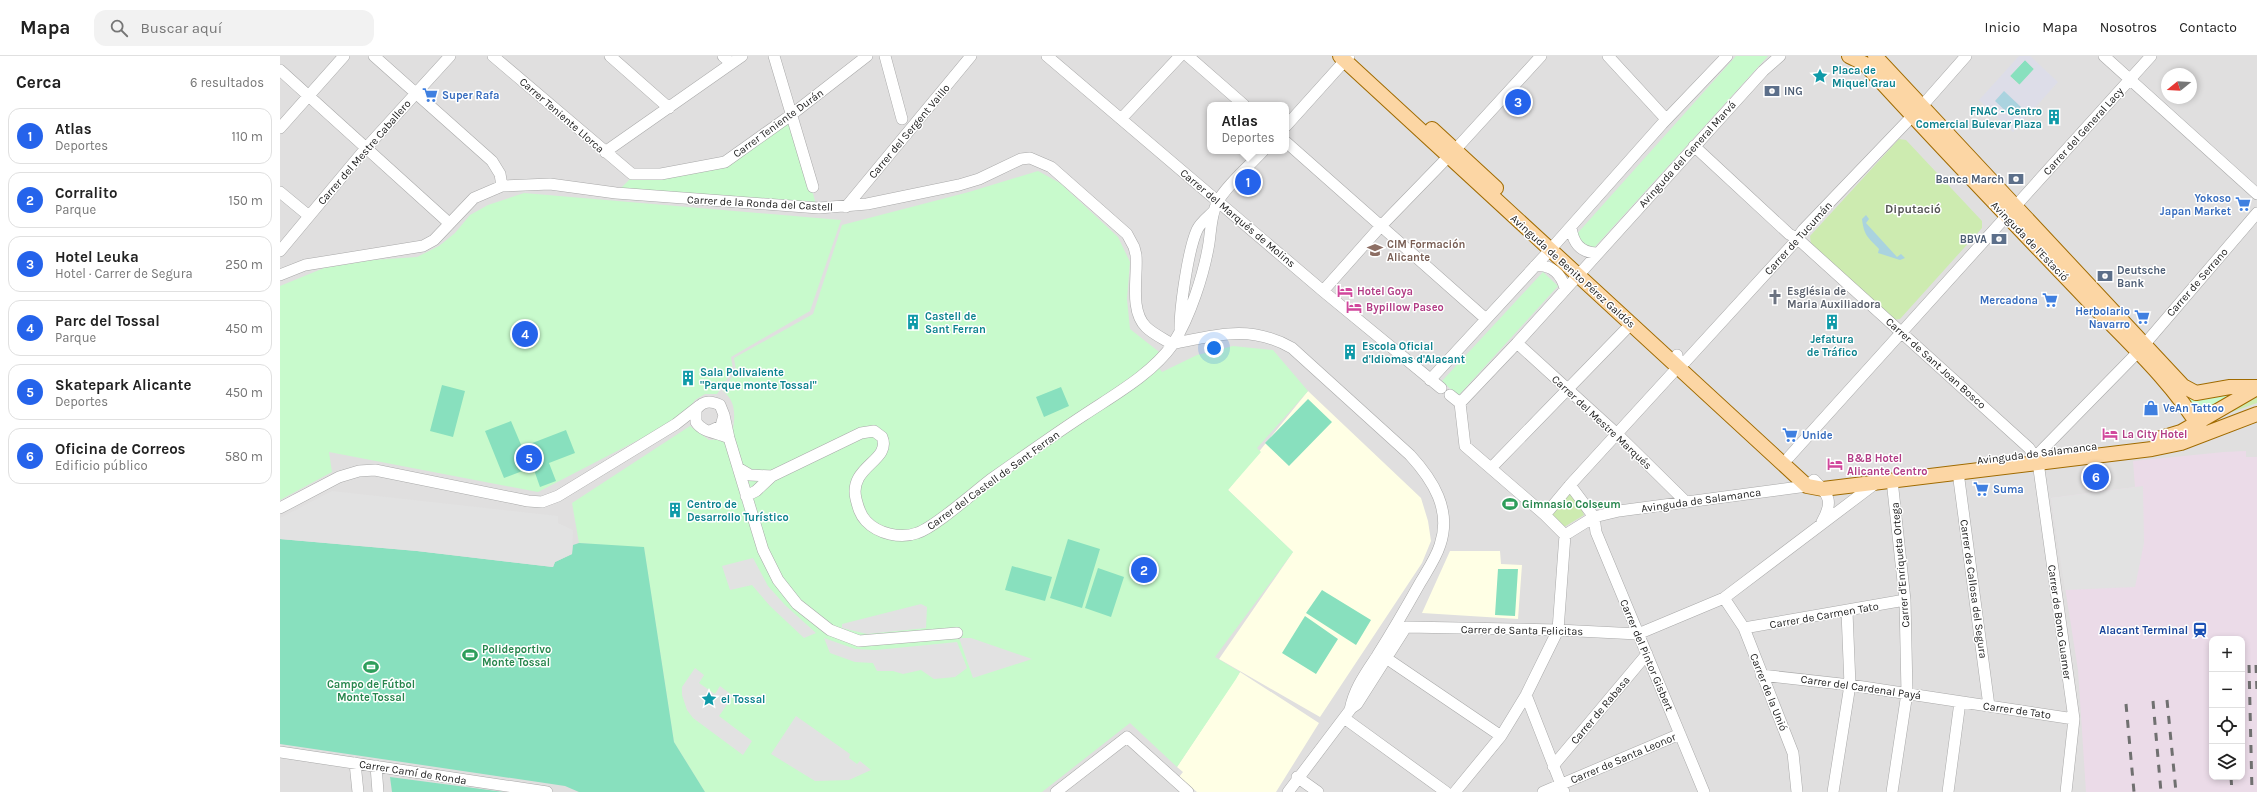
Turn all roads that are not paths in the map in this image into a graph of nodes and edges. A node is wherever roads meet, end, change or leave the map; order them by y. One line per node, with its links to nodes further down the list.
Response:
1 (344, 56): 28 (street)
2 (374, 56): 27 (street)
3 (450, 56): 27 (street, Carrer del Mestre Caballero)
4 (493, 56): 41 (street, Carrer Teniente Llorca)
5 (610, 56): 30 (street)
6 (742, 56): 24 (street)
7 (774, 56): 32 (street)
8 (867, 56): 32 (street, Carrer Teniente Durán)
9 (885, 56): 33 (street)
10 (971, 56): 50 (street, Carrer del Sergent Vaillo)
11 (1047, 56): 34 (street, Carrer del Marqués de Molins)
12 (1180, 56): 34 (street)
13 (1188, 56): 29 (street)
14 (1541, 56): 42 (street)
15 (1608, 56): 35 (street)
16 (1727, 56): 35 (street)
17 (1780, 56): 39 (street, Avinguda del General Marvá)
18 (1849, 56): 31 (main road, Avinguda de l'Estació)
19 (1875, 56): 31 (main road, Avinguda de l'Estació)
20 (1966, 56): 31 (street, Carrer de Tucumán)
21 (2104, 56): 26 (street)
22 (2151, 56): 26 (street, Carrer del General Lacy)
23 (1347, 57): 36 (street); 42 (main road, Avinguda de Benito Pérez Galdós)
24 (727, 60): 30 (street)
25 (280, 70): 28 (street)
26 (2130, 80): 48 (street); 52 (street, Carrer del General Lacy)
27 (416, 92): 40 (street, Carrer del Mestre Caballero); 45 (street)
28 (308, 96): 37 (street); 40 (street)
29 (1241, 102)
30 (669, 108): 41 (street)
31 (1917, 111): 52 (main road, Avinguda de l'Estació); 58 (street, Carrer de Tucumán)
32 (791, 115): 44 (street, Carrer Teniente Durán); 46 (street)
33 (902, 119)
34 (1121, 119): 49 (street, Carrer del Marqués de Molins)
35 (1666, 119): 57 (street)
36 (1289, 123)
37 (280, 128)
38 (1289, 145): 56 (street)
39 (1694, 146): 58 (street, Carrer de Sant Joan Bosco); 61 (street, Avinguda del General Marvá)
40 (366, 148): 54 (street, Carrer del Mestre Caballero); 55 (street)
41 (605, 152): 44 (street, Carrer Teniente Llorca)
42 (1451, 153): 56 (street); 59 (main road, Avinguda de Benito Pérez Galdós)
43 (1260, 154): 49 (street)
44 (632, 174)
45 (502, 186): 50 (street, Carrer de la Ronda del Castell); 55 (street, Carrer de la Ronda del Castell)
46 (813, 187)
47 (280, 192): 54 (street)
48 (2257, 194)
49 (1218, 201): 51 (street); 66 (street, Carrer del Marqués de Molins)
50 (846, 207): 72 (street, Carrer de la Ronda del Castell)
51 (1213, 212): 69 (street); 69 (street)
52 (2011, 212): 70 (street, Carrer del General Lacy); 73 (main road, Avinguda de l'Estació)
53 (2257, 213): 73 (street, Carrer de Serrano)
54 (309, 216): 60 (street, Carrer del Mestre Caballero)
55 (449, 223): 64 (street, Carrer de la Ronda del Castell)
56 (1380, 227): 66 (street); 67 (street)
57 (1571, 227): 59 (street); 61 (street)
58 (1798, 239): 70 (street, Carrer de Sant Joan Bosco); 74 (street, Carrer de Tucumán)
59 (1553, 247): 62 (street); 63 (main road, Avinguda de Benito Pérez Galdós)
60 (280, 251)
61 (1596, 253): 63 (street, Avinguda del General Marvá)
62 (1535, 266): 65 (street); 67 (street)
63 (1580, 271): 65 (street, Avinguda del General Marvá); 68 (main road, Avinguda de Benito Pérez Galdós); 74 (main road, Avinguda de Benito Pérez Galdós)
64 (280, 275)
65 (1565, 288): 71 (street, Avinguda del General Marvá)
66 (1323, 291): 75 (street, Carrer del Marqués de Molins)
67 (1486, 319): 75 (street)
68 (1631, 324): 74 (main road, Avinguda de Benito Pérez Galdós); 78 (street)
69 (1180, 330): 72 (street)
70 (1901, 331): 91 (street, Carrer del General Lacy); 92 (street, Carrer de Sant Joan Bosco)
71 (1517, 343): 78 (street, Carrer del Mestre Marqués); 81 (street, Avinguda del General Marvá)
72 (1172, 344): 96 (street, Carrer del Castell de Sant Ferran); 122 (street)
73 (2141, 348): 79 (main road, Avinguda de l'Estació); 87 (main road, Avinguda de l'Estació); 92 (street, Carrer de Serrano)
74 (1680, 361): 89 (street, Carrer de Tucumán); 91 (main road, Avinguda de Benito Pérez Galdós); 99 (main road, Avinguda de Benito Pérez Galdós)
75 (1430, 380): 76 (street)
76 (1441, 388)
77 (2257, 388): 79 (main road, Avinguda de Salamanca); 87 (main road, Avinguda de Salamanca)
78 (1567, 390): 89 (street, Carrer del Mestre Marqués); 94 (street)
79 (2190, 392)
80 (1450, 395): 81 (street)
81 (1460, 402): 94 (street)
82 (699, 406): 84 (street); 85 (street); 86 (street)
83 (2257, 414): 87 (main road, Avinguda de Salamanca)
84 (724, 415): 88 (street); 90 (street)
85 (676, 424): 86 (street); 102 (street)
86 (699, 427): 88 (street)
87 (2200, 428): 92 (main road, Avinguda de Salamanca)
88 (710, 431): 90 (street)
89 (1617, 434): 98 (street, Carrer de Tucumán); 101 (street, Carrer del Mestre Marqués)
90 (729, 438): 93 (street)
91 (1789, 457): 99 (main road, Avinguda de Benito Pérez Galdós)
92 (2036, 457): 95 (main road, Avinguda de Salamanca); 99 (main road, Avinguda de Salamanca); 123 (street, Carrer de Bono Guarner)
93 (738, 468): 96 (street, Carrer del Castell de Sant Ferran); 100 (street)
94 (1492, 468): 103 (street)
95 (1958, 472): 97 (main road, Avinguda de Salamanca); 121 (street, Carrer de Callosa del Segura)
96 (772, 476): 100 (street, Carrer del Castell de Sant Ferran)
97 (1885, 481): 99 (main road, Avinguda de Salamanca); 105 (street); 108 (street, Carrer d'Enriqueta Ortega)
98 (1570, 485): 103 (street, Carrer de Tucumán); 104 (street)
99 (1815, 485): 101 (street, Avinguda de Salamanca); 105 (street)
100 (746, 496): 112 (street)
101 (1686, 502): 104 (street, Avinguda de Salamanca)
102 (280, 508)
103 (1545, 515): 106 (street)
104 (1594, 517): 106 (street); 113 (street, Carrer del Pintor Gisbert)
105 (1820, 526): 107 (street)
106 (1565, 535): 111 (street)
107 (1724, 598): 110 (street, Carrer de la Unió); 113 (street)
108 (1905, 600): 109 (street, Carrer de Carmen Tato); 118 (street, Carrer d'Enriqueta Ortega)
109 (1847, 612): 110 (street, Carrer de Carmen Tato); 117 (street)
110 (1744, 628): 116 (street, Carrer de la Unió)
111 (1558, 630): 113 (street, Carrer de Santa Felicitas); 115 (street, Carrer de Santa Felicitas); 119 (street)
112 (957, 633)
113 (1638, 634): 114 (street, Carrer del Pintor Gisbert)
114 (1647, 654): 124 (street, Carrer del Pintor Gisbert); 129 (street, Carrer de Rabasa)
115 (1386, 658): 122 (street); 125 (street)
116 (1761, 675): 117 (street, Carrer del Cardenal Payá); 143 (street, Carrer de la Unió)
117 (1850, 685): 118 (street, Carrer del Cardenal Payá); 144 (street)
118 (1907, 693): 120 (street, Carrer del Cardenal Payá); 145 (street, Carrer d'Enriqueta Ortega)
119 (1526, 695): 125 (street); 129 (street)
120 (1960, 702): 121 (street, Carrer de Tato); 146 (street)
121 (1989, 706): 123 (street, Carrer de Tato)
122 (1347, 714): 130 (street); 139 (street)
123 (2074, 719): 147 (street, Carrer de Bono Guarner)
124 (1680, 734): 131 (street, Carrer de Santa Leonor); 142 (street, Carrer del Pintor Gisbert)
125 (1501, 736): 140 (street)
126 (280, 752): 127 (street, Carrer Camí de Ronda)
127 (355, 763): 128 (street, Carrer Camí de Ronda); 133 (street)
128 (376, 766): 134 (street); 135 (street, Carrer Camí de Ronda)
129 (1553, 766): 131 (street)
130 (1298, 777): 137 (street); 138 (street)
131 (1562, 788): 141 (street, Carrer de Santa Leonor)
132 (1186, 791): 136 (street)
133 (358, 792)
134 (378, 792)
135 (547, 792)
136 (1056, 792)
137 (1288, 792)
138 (1318, 792)
139 (1446, 792)
140 (1455, 792)
141 (1544, 792)
142 (1704, 792)
143 (1797, 792)
144 (1833, 792)
145 (1892, 792)
146 (1948, 792)
147 (2066, 792)

